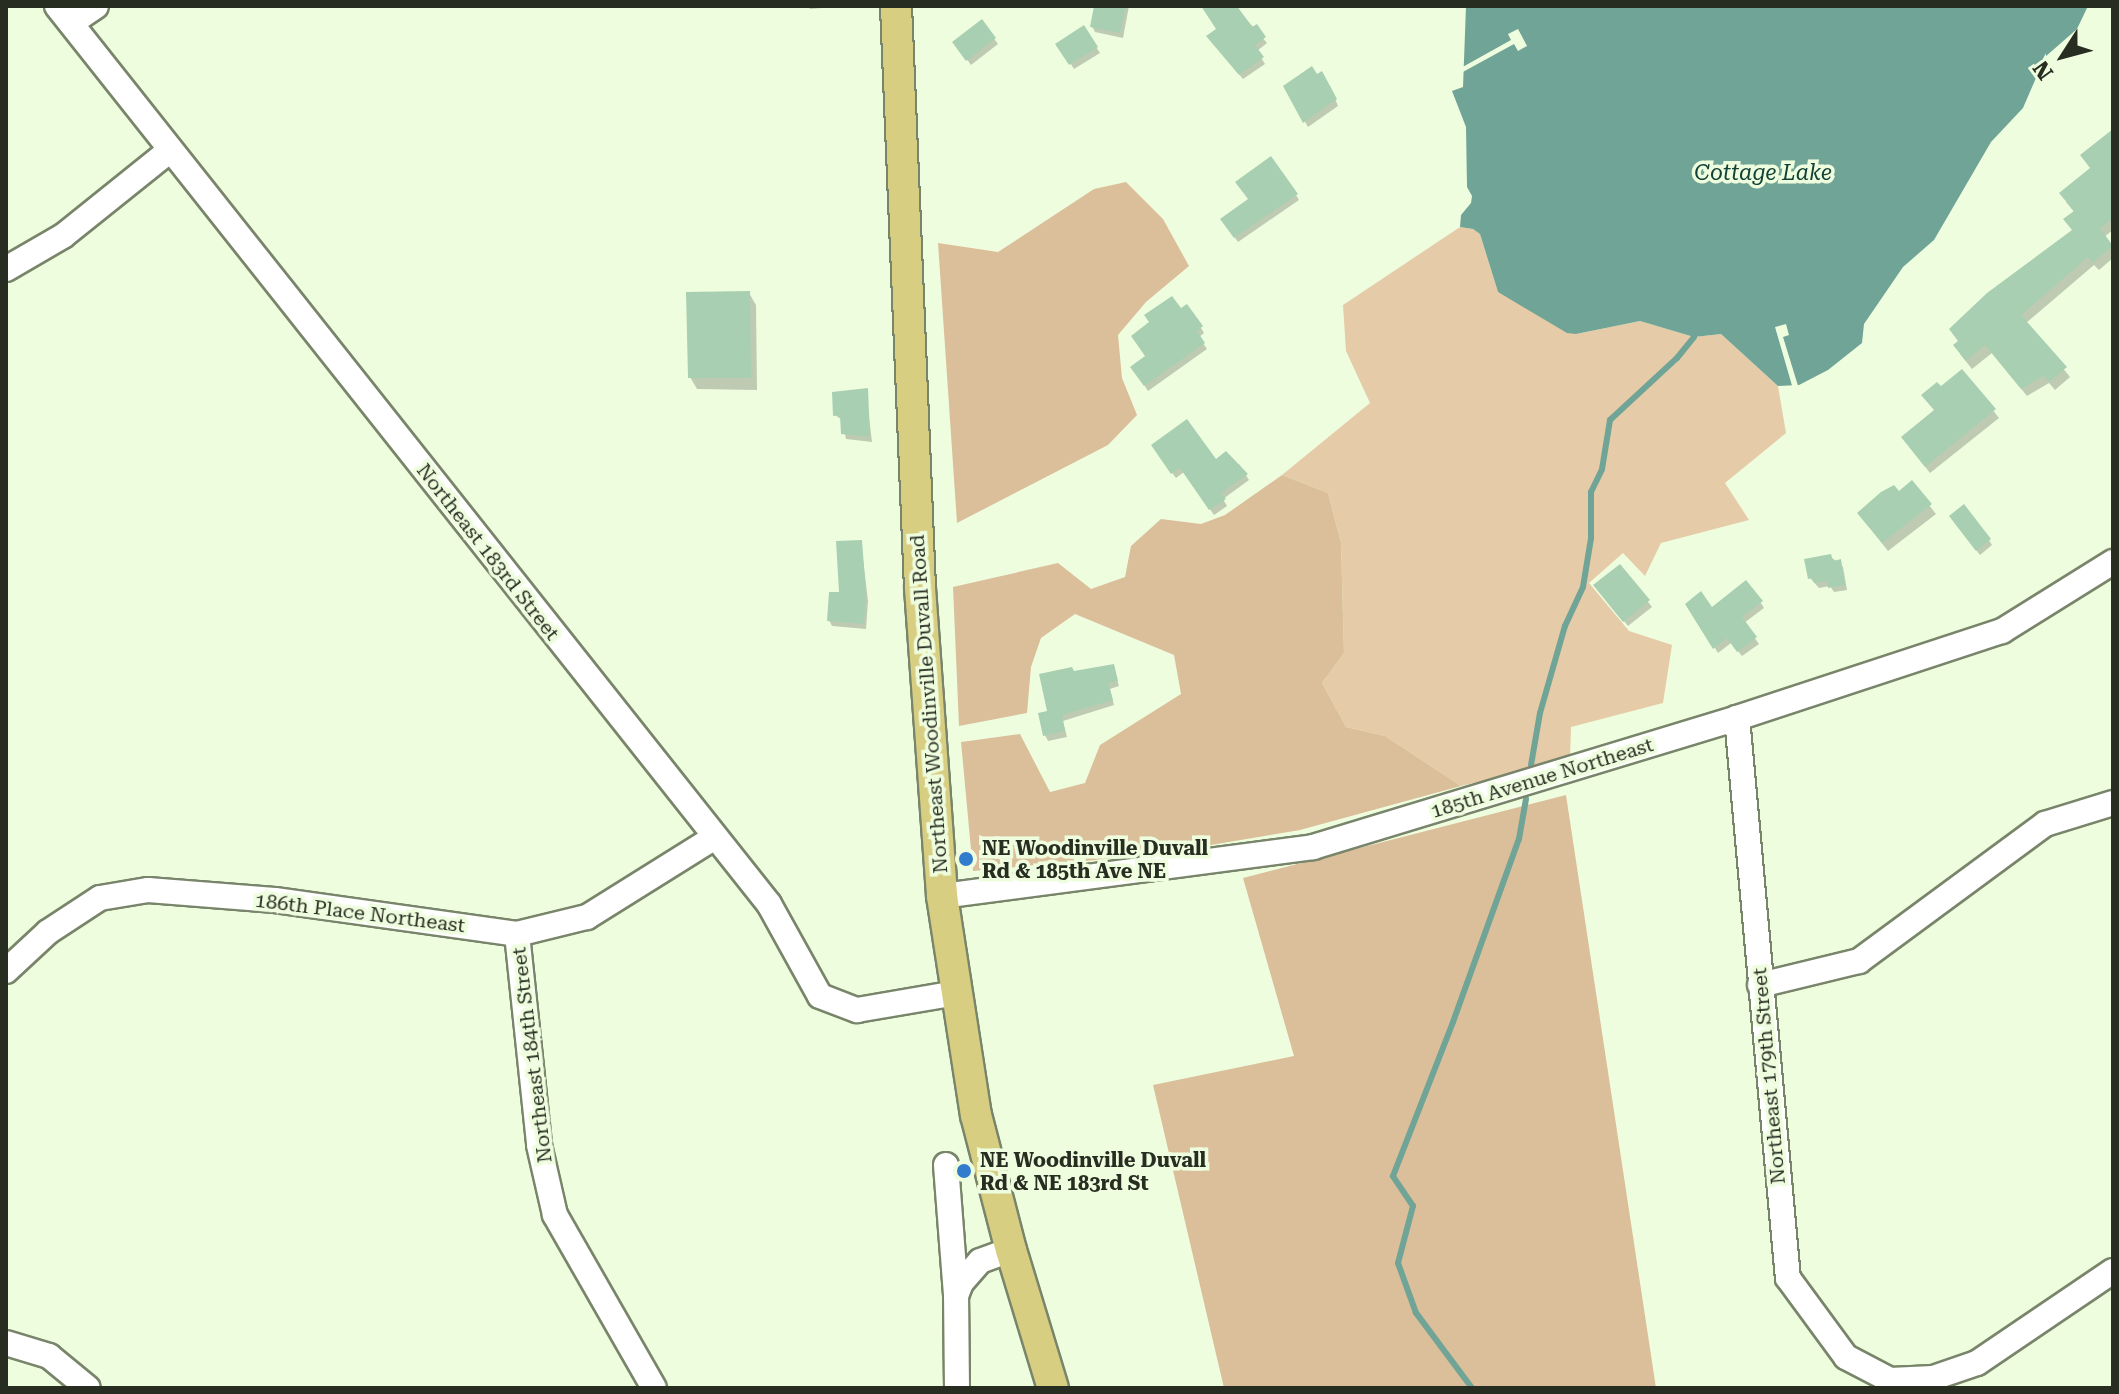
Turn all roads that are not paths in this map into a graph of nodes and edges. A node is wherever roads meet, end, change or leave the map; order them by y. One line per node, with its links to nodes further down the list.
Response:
1 (96, 6): 3 (street)
2 (896, 6): 10 (main road, Northeast Woodinville Duvall Road)
3 (64, 14): 4 (street, Northeast 183rd Street)
4 (169, 151): 5 (street); 9 (street, Northeast 183rd Street)
5 (6, 269)
6 (2113, 562): 7 (street, 185th Avenue Northeast)
7 (1737, 718): 10 (street, 185th Avenue Northeast); 13 (street, Northeast 179th Street)
8 (2113, 803): 13 (street)
9 (715, 837): 11 (street, 186th Place Northeast); 14 (street, Northeast 183rd Street)
10 (942, 896): 14 (main road, Northeast Woodinville Duvall Road)
11 (517, 934): 12 (street, 186th Place Northeast); 22 (street, Northeast 184th Street)
12 (6, 971)
13 (1760, 985): 20 (street, Northeast 179th Street)
14 (956, 993): 16 (main road, Northeast Woodinville Duvall Road)
15 (946, 1165): 18 (street)
16 (1011, 1250): 18 (street); 24 (main road, Northeast Woodinville Duvall Road)
17 (2113, 1271): 20 (street)
18 (956, 1296): 23 (street)
19 (6, 1343): 21 (street)
20 (1890, 1384)
21 (88, 1388)
22 (654, 1388)
23 (957, 1388)
24 (1053, 1388)

